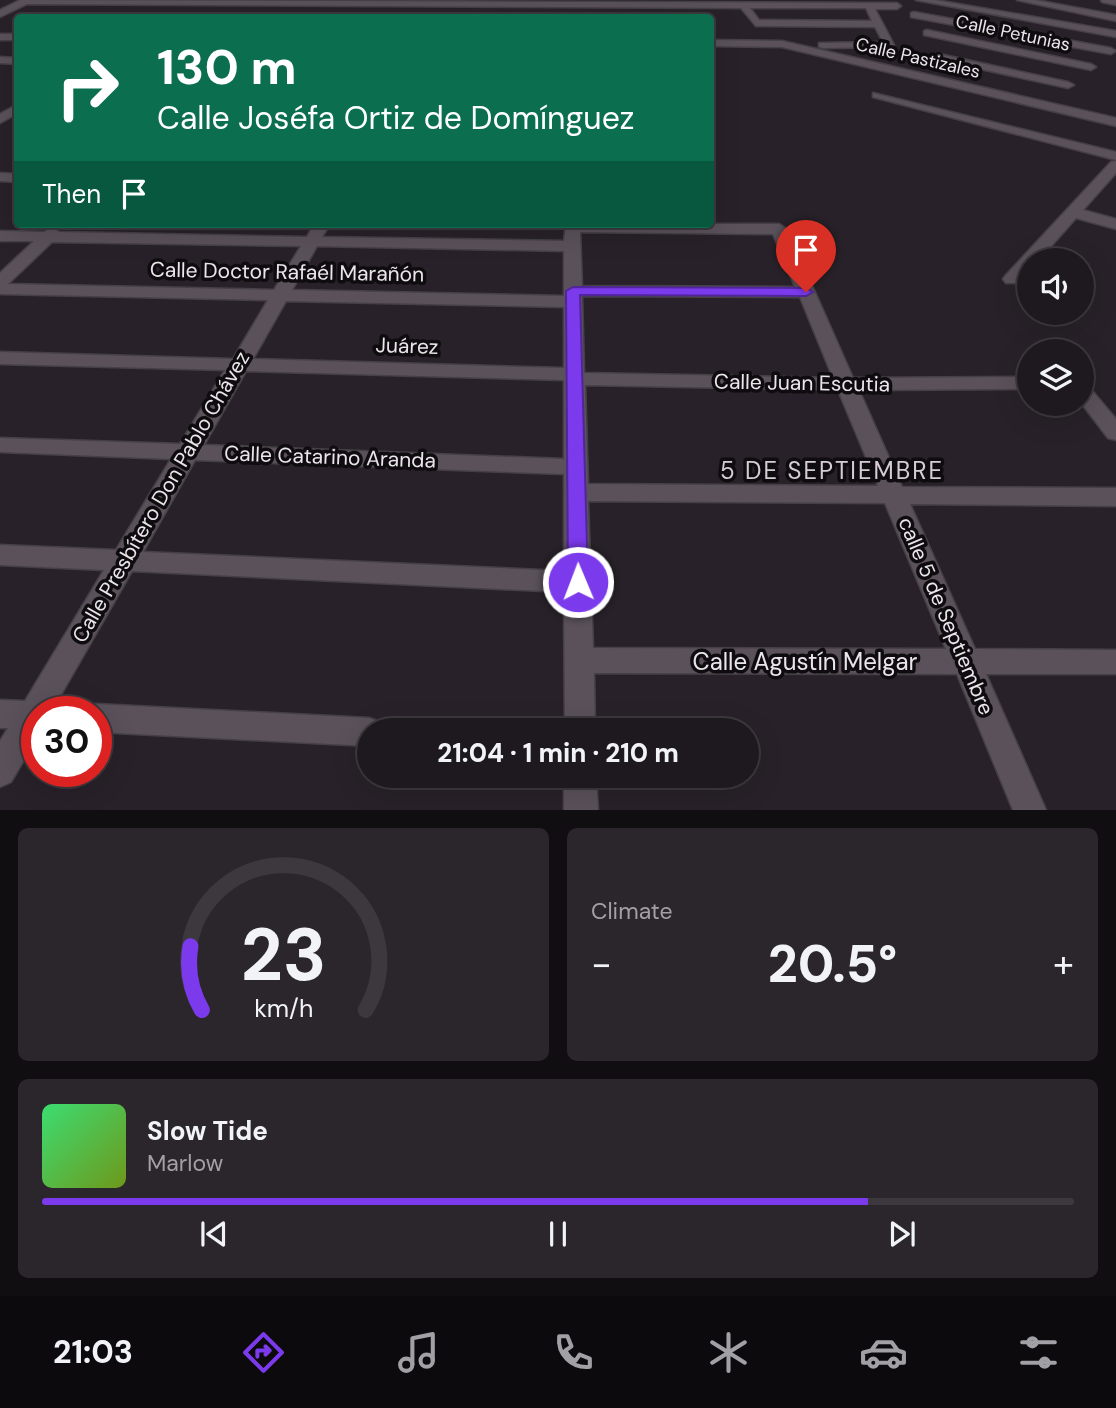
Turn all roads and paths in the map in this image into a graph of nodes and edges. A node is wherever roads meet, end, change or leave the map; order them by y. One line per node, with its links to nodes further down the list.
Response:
1 (920, 0): 22 (street)
2 (1021, 0): 19 (street)
3 (1105, 0): 6 (street)
4 (26, 1): 5 (street); 18 (street)
5 (157, 2): 7 (street); 13 (street)
6 (1116, 2)
7 (366, 3): 8 (street); 14 (street)
8 (431, 3): 10 (street); 15 (street)
9 (900, 3): 12 (street); 17 (street)
10 (495, 4): 11 (street); 16 (street)
11 (744, 5): 12 (street); 20 (street)
12 (869, 6): 20 (street)
13 (147, 9)
14 (356, 14)
15 (426, 14)
16 (493, 14)
17 (914, 15): 21 (street); 25 (street)
18 (0, 16)
19 (1116, 18)
20 (879, 24): 24 (street)
21 (927, 33): 26 (street); 27 (street, Calle Petunias)
22 (1116, 34)
23 (714, 43): 24 (street, Calle Pastizales)
24 (782, 44): 28 (street, Calle Pastizales)
25 (1114, 49): 27 (street)
26 (939, 57): 28 (street); 29 (street)
27 (1091, 67): 29 (street)
28 (964, 85): 31 (street, Calle Pastizales)
29 (1068, 85): 31 (street)
30 (877, 95): 33 (street)
31 (1040, 105): 32 (street, Calle Pastizales)
32 (1116, 122)
33 (1116, 156)
34 (1116, 164): 35 (street)
35 (1073, 212): 36 (street); 42 (street)
36 (1116, 224)
37 (57, 228): 40 (street)
38 (317, 233): 40 (street); 41 (street); 46 (street, Calle Presbítero Don Pablo Chávez)
39 (0, 236): 40 (street)
40 (47, 237): 43 (street)
41 (572, 237): 45 (street, calle 5 de Septiembre); 47 (street)
42 (1012, 279)
43 (0, 282)
44 (0, 289): 46 (street, Calle Doctor Rafaél Marañón)
45 (806, 292): 47 (street, Calle Doctor Rafaél Marañón); 52 (street, calle 5 de Septiembre)
46 (280, 294): 47 (street, Calle Doctor Rafaél Marañón); 49 (street, Calle Presbítero Don Pablo Chávez)
47 (573, 297): 50 (street)
48 (0, 358): 49 (street, Juárez)
49 (239, 365): 50 (street, Juárez); 56 (street, Calle Presbítero Don Pablo Chávez)
50 (574, 377): 52 (street, Calle Juan Escutia); 57 (street)
51 (1017, 383): 52 (street, Calle Juan Escutia)
52 (846, 384): 59 (street, calle 5 de Septiembre)
53 (1106, 409): 54 (street)
54 (1116, 433)
55 (0, 445): 56 (street, Calle Catarino Aranda)
56 (188, 452): 57 (street, Calle Catarino Aranda); 62 (street, Calle Presbítero Don Pablo Chávez)
57 (576, 467): 58 (street)
58 (576, 492): 59 (street); 63 (street)
59 (894, 496): 60 (street); 65 (street, calle 5 de Septiembre)
60 (1116, 497)
61 (0, 555): 62 (street)
62 (124, 560): 63 (street); 67 (street, Calle Presbítero Don Pablo Chávez)
63 (578, 582): 64 (street)
64 (578, 660): 65 (street, Calle Agustín Melgar); 70 (street)
65 (966, 662): 66 (street, Calle Agustín Melgar); 77 (street, calle 5 de Septiembre)
66 (1116, 662)
67 (45, 696)
68 (0, 713): 69 (street)
69 (21, 714)
70 (580, 718)
71 (112, 719): 72 (street)
72 (357, 731)
73 (21, 736): 74 (street, Calle Presbítero Don Pablo Chávez)
74 (0, 771)
75 (580, 788): 76 (street)
76 (581, 810)
77 (1030, 810)

